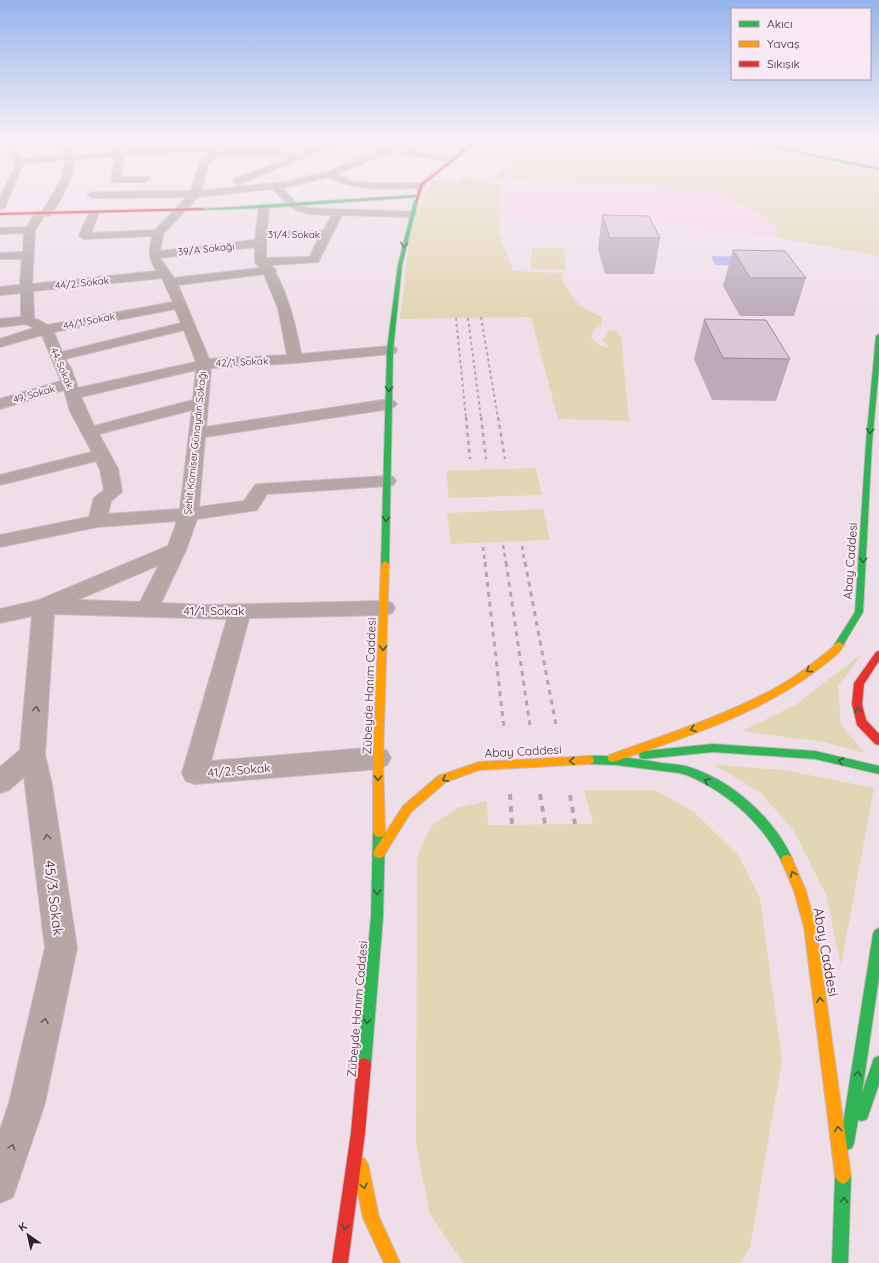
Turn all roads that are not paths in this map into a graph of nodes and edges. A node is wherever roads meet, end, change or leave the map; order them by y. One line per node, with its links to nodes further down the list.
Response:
1 (4, 198): 8 (street)
2 (54, 198): 14 (street)
3 (191, 198): 10 (street)
4 (286, 198): 7 (street)
5 (389, 198): 7 (street)
6 (415, 198): 15 (street, Zübeyde Hanım Caddesi)
7 (293, 205): 9 (street); 11 (street)
8 (0, 207)
9 (264, 207): 10 (street); 20 (street)
10 (178, 210): 12 (street); 18 (street)
11 (339, 212): 15 (street); 19 (street)
12 (94, 213): 14 (street); 18 (street)
13 (0, 214): 14 (street)
14 (43, 214): 16 (street)
15 (411, 214): 40 (street, Zübeyde Hanım Caddesi, one-way to 40)
16 (30, 230): 17 (street); 24 (street)
17 (0, 231)
18 (158, 233): 26 (street)
19 (326, 234): 20 (street, 31/4. Sokak); 22 (street)
20 (260, 242): 23 (street); 26 (street, 39/A Sokağı); 28 (street)
21 (306, 247): 22 (street)
22 (321, 247): 28 (street, 44/2. Sokak)
23 (274, 248)
24 (28, 255): 25 (street); 31 (street)
25 (0, 256)
26 (155, 258): 27 (street, 39/A Sokağı); 30 (street, Şehit Komiser Günaydın Sokağı)
27 (140, 263)
28 (266, 266): 30 (street, 44/2. Sokak); 42 (street)
29 (41, 274): 31 (street)
30 (167, 278): 31 (street, 44/2. Sokak); 33 (street, Şehit Komiser Günaydın Sokağı)
31 (27, 282): 32 (street, 44/2. Sokak); 34 (street)
32 (0, 291)
33 (180, 304): 36 (street, Şehit Komiser Günaydın Sokağı); 37 (street, 44/1. Sokak)
34 (28, 320): 35 (street); 37 (street)
35 (0, 323)
36 (187, 325): 41 (street); 43 (street, Şehit Komiser Günaydın Sokağı)
37 (46, 329): 39 (street, 44/1. Sokak); 41 (street, 44. Sokak)
38 (879, 336): 66 (street, Abay Caddesi, one-way to 66)
39 (0, 343)
40 (390, 350): 42 (street, 42/1. Sokak); 47 (street, Zübeyde Hanım Caddesi, one-way to 47)
41 (57, 357): 44 (street, 44. Sokak)
42 (295, 359): 43 (street, 42/1. Sokak)
43 (204, 364): 44 (street, 42/1. Sokak); 45 (street, Şehit Komiser Günaydın Sokağı)
44 (70, 389): 46 (street, 49. Sokak); 48 (street, 44. Sokak)
45 (200, 403): 48 (street); 49 (street, Şehit Komiser Günaydın Sokağı)
46 (0, 404)
47 (389, 404): 49 (street); 52 (street, Zübeyde Hanım Caddesi)
48 (89, 432): 50 (street, 44. Sokak)
49 (198, 433): 53 (street, Şehit Komiser Günaydın Sokağı)
50 (102, 455): 51 (street); 54 (street, 44. Sokak)
51 (0, 480)
52 (387, 481): 53 (street); 58 (street, Zübeyde Hanım Caddesi, one-way to 58)
53 (189, 514): 54 (street); 56 (street, Şehit Komiser Günaydın Sokağı)
54 (97, 521): 55 (street)
55 (0, 541)
56 (176, 550): 57 (street); 59 (street, Şehit Komiser Günaydın Sokağı)
57 (44, 606): 59 (street, 41/1. Sokak); 61 (street); 64 (street, 45/3. Sokak, one-way to 57)
58 (384, 608): 60 (street, 41/1. Sokak); 65 (street, Zübeyde Hanım Caddesi, one-way to 65)
59 (147, 609): 60 (street, 41/1. Sokak)
60 (240, 611): 65 (street, 41/2. Sokak)
61 (0, 616)
62 (879, 654): 63 (street, one-way to 62)
63 (879, 741)
64 (32, 755): 68 (street); 74 (street, 45/3. Sokak, one-way to 64)
65 (378, 758): 69 (street, Zübeyde Hanım Caddesi, one-way to 69)
66 (611, 759): 67 (street, one-way to 66); 69 (street, Abay Caddesi, one-way to 69); 73 (street, Abay Caddesi, one-way to 66)
67 (879, 770)
68 (0, 782)
69 (379, 853): 72 (street, Zübeyde Hanım Caddesi, one-way to 72)
70 (879, 934): 73 (street, Abay Caddesi, one-way to 70)
71 (879, 1063): 73 (street)
72 (358, 1133): 76 (street, Zübeyde Hanım Caddesi, one-way to 76); 77 (street, one-way to 77)
73 (843, 1168): 75 (street, Abay Caddesi, one-way to 73)
74 (0, 1184)
75 (840, 1252): 78 (street); 79 (street, Abay Caddesi)
76 (340, 1263)
77 (392, 1263)
78 (833, 1263)
79 (840, 1263)

